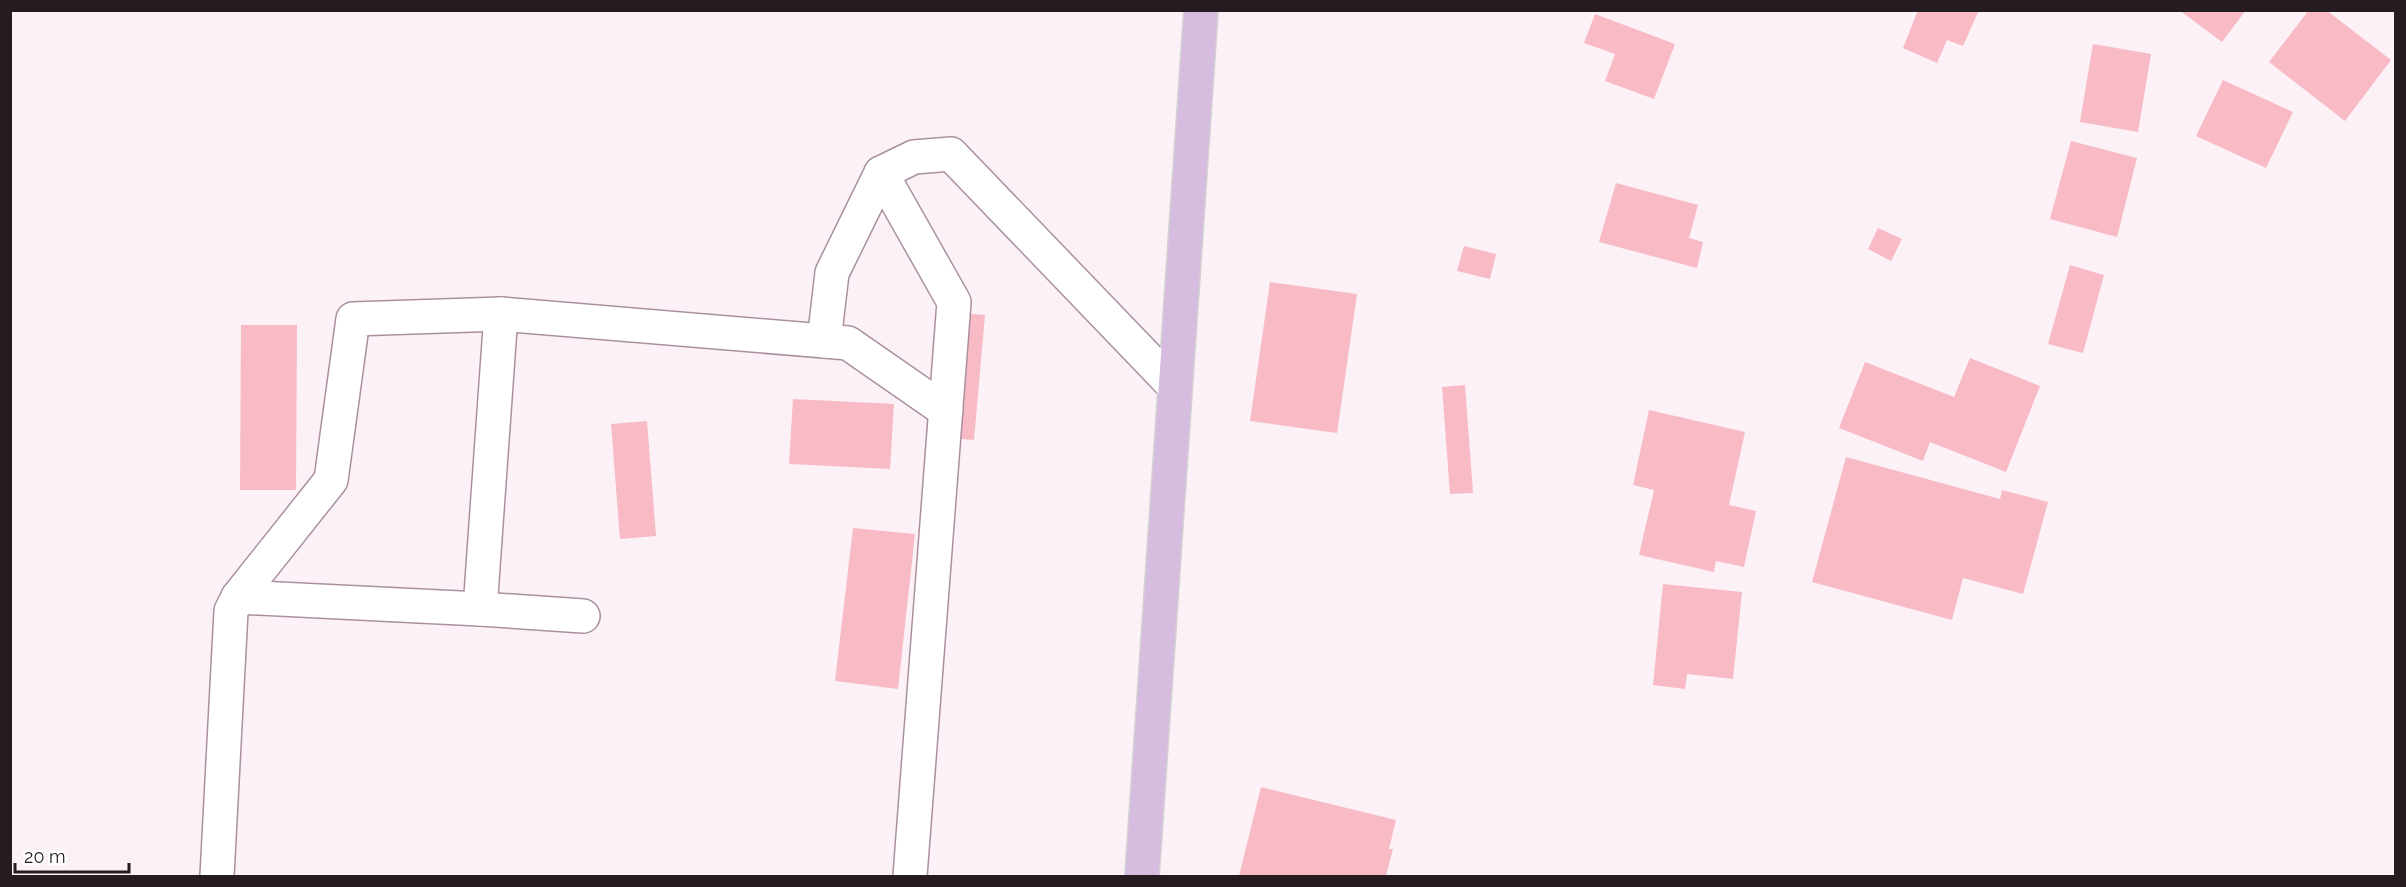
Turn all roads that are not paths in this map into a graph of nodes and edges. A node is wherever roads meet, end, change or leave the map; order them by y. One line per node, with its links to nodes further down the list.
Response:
1 (1201, 10): 5 (main road)
2 (881, 173): 4 (lane); 5 (lane); 6 (lane)
3 (501, 314): 4 (lane); 7 (lane); 8 (lane)
4 (824, 341): 6 (lane)
5 (1175, 387): 12 (main road)
6 (946, 411): 11 (lane)
7 (238, 597): 8 (lane); 10 (lane)
8 (480, 609): 9 (lane)
9 (583, 616)
10 (217, 876)
11 (909, 876)
12 (1142, 876)

